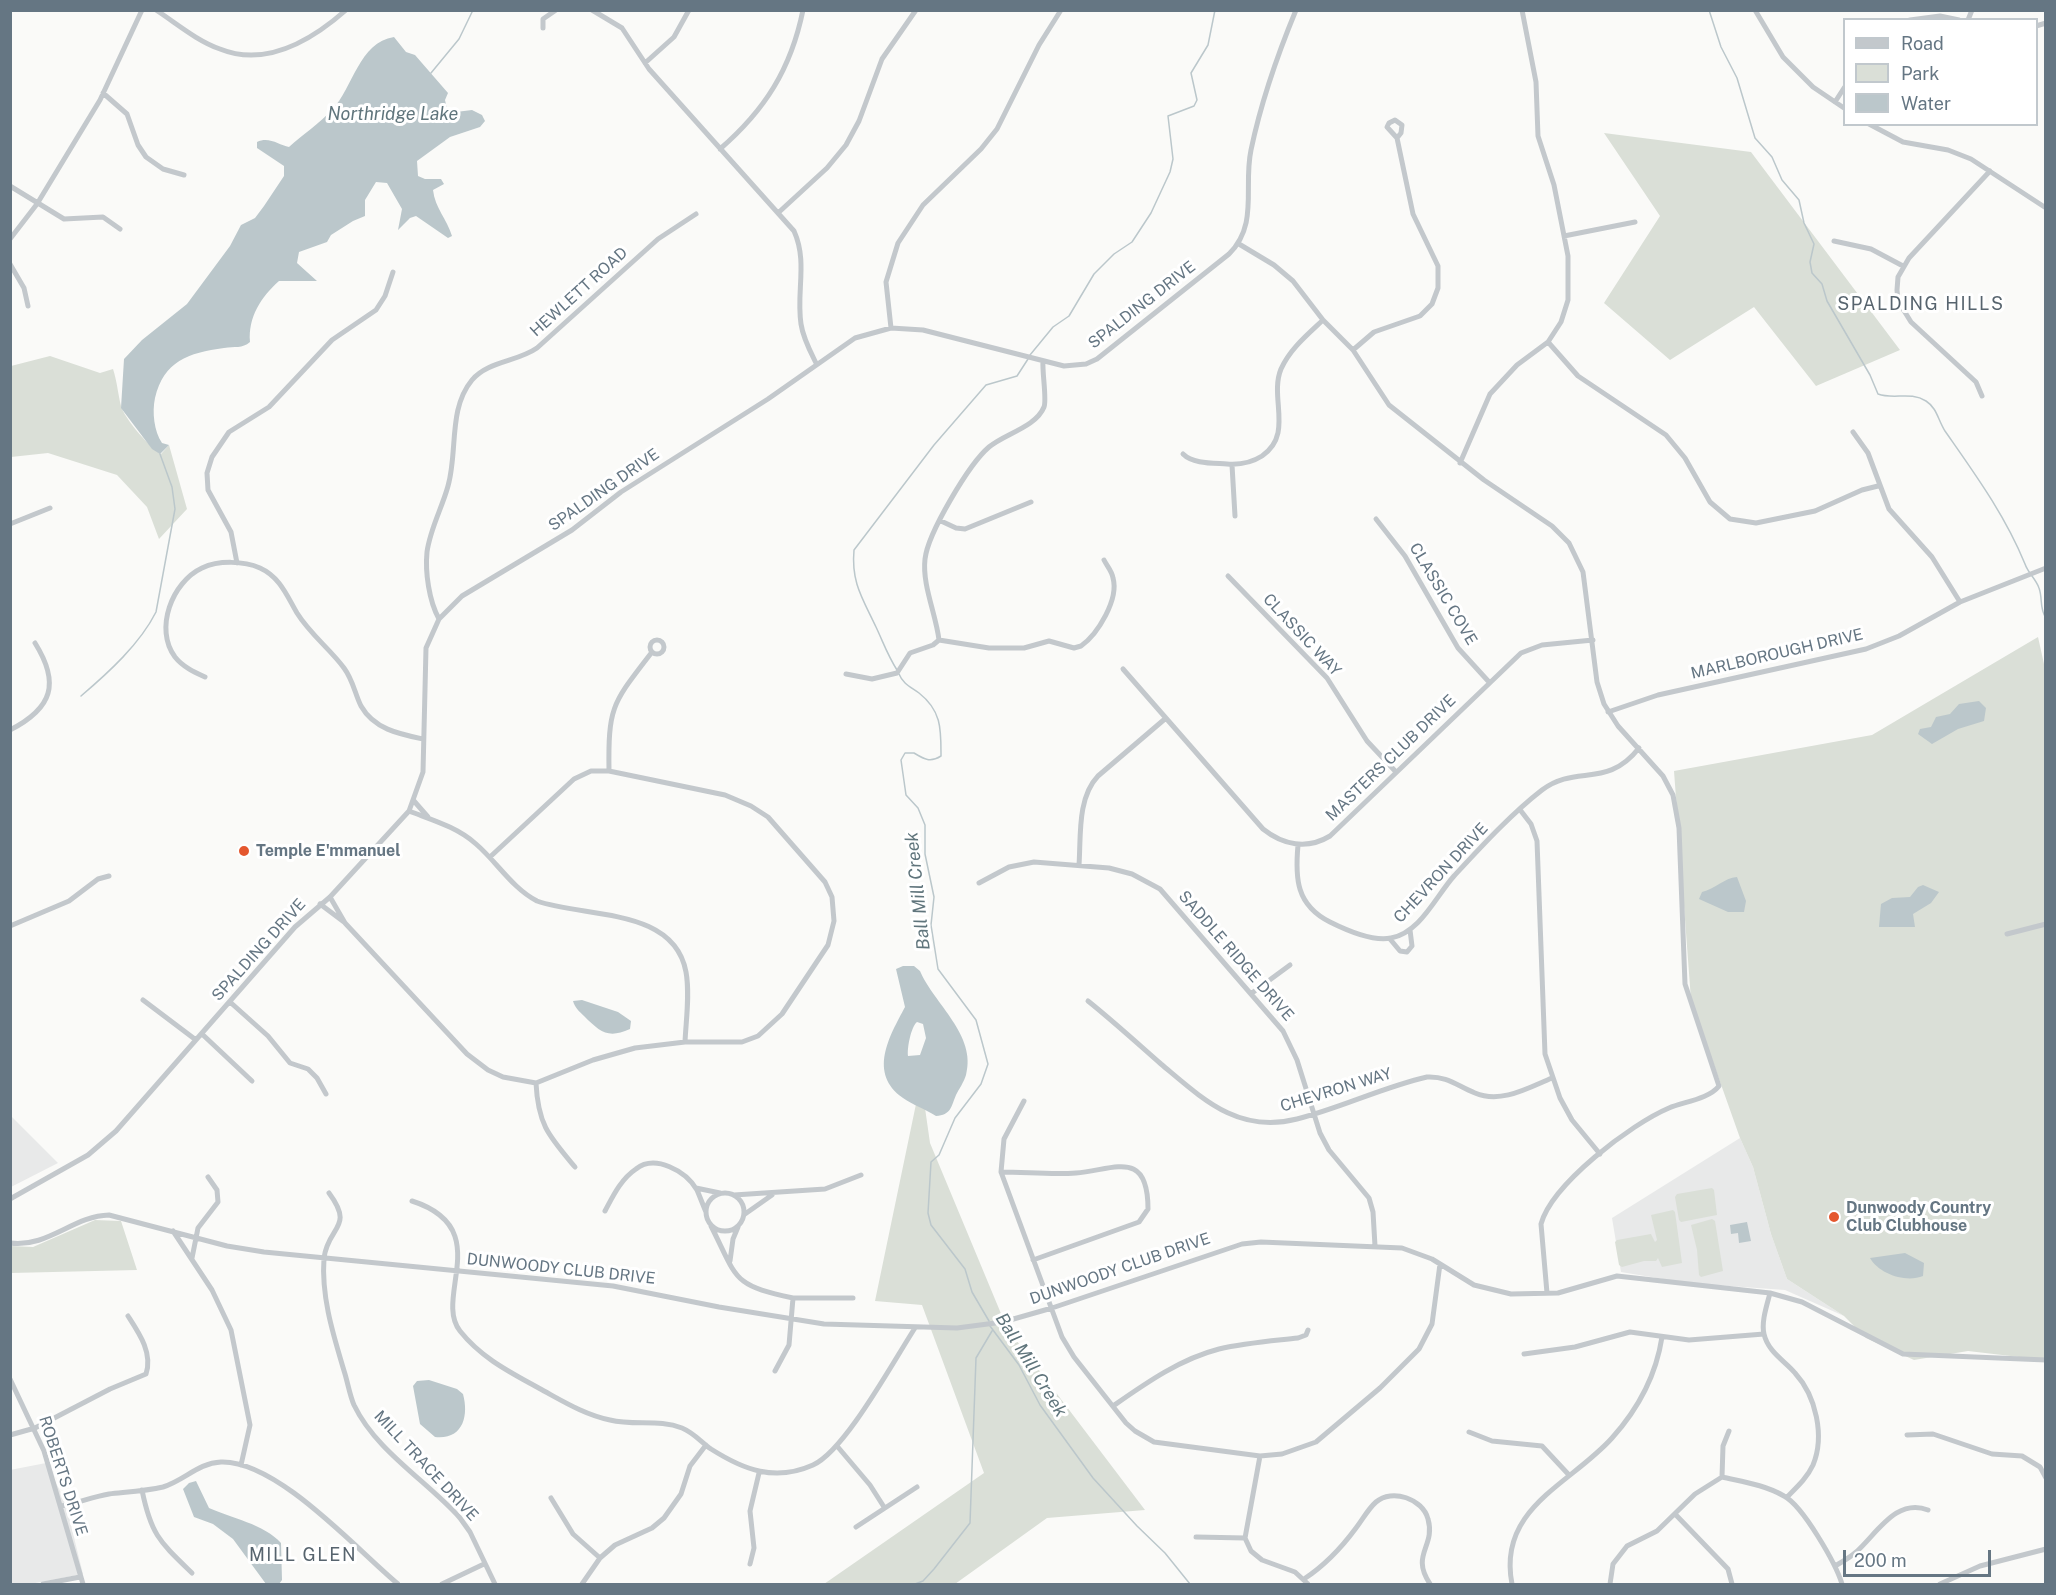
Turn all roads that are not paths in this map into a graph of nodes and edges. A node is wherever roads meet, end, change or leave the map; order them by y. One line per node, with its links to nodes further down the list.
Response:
1 (142, 10): 18 (street)
2 (156, 10): 3 (street)
3 (346, 10)
4 (556, 10): 15 (street)
5 (592, 10): 16 (street)
6 (689, 10): 16 (street)
7 (803, 10): 23 (street)
8 (916, 10): 29 (street)
9 (1061, 10): 42 (street)
10 (1296, 10): 36 (street)
11 (1522, 10): 33 (street)
12 (1755, 10): 19 (street)
13 (1925, 18): 14 (street)
14 (1950, 18)
15 (543, 28)
16 (645, 63): 23 (street)
17 (1843, 91): 19 (street)
18 (103, 93): 25 (street); 27 (street)
19 (1835, 102): 20 (street)
20 (1843, 107)
21 (1873, 126): 24 (street)
22 (1396, 138): 44 (street)
23 (720, 149): 29 (street)
24 (1990, 171): 28 (street); 38 (street)
25 (184, 175)
26 (10, 186): 27 (street)
27 (37, 204): 32 (street); 34 (street)
28 (2046, 208)
29 (778, 213): 46 (street)
30 (696, 214): 64 (street, HEWLETT ROAD)
31 (1635, 222): 33 (street)
32 (120, 229)
33 (1564, 236): 43 (street)
34 (10, 239)
35 (1834, 241): 38 (street)
36 (1239, 244): 41 (street); 45 (street, SPALDING DRIVE)
37 (10, 264): 40 (street)
38 (1903, 266): 47 (street)
39 (393, 272): 60 (street)
40 (28, 306)
41 (1323, 320): 44 (street); 51 (street)
42 (891, 328): 45 (street, SPALDING DRIVE); 46 (street, SPALDING DRIVE)
43 (1548, 342): 50 (street); 52 (street)
44 (1353, 350): 50 (street)
45 (1043, 361): 57 (street)
46 (816, 363): 64 (street, SPALDING DRIVE)
47 (1982, 396)
48 (1853, 432): 52 (street)
49 (1183, 454): 51 (street)
50 (1460, 463): 66 (street)
51 (1232, 465): 55 (street)
52 (1878, 486): 63 (street)
53 (1031, 502): 57 (street)
54 (50, 508): 58 (street)
55 (1235, 516)
56 (1376, 519): 72 (street, CLASSIC COVE)
57 (941, 521): 65 (street)
58 (10, 524)
59 (1104, 560): 65 (street)
60 (237, 563): 71 (street); 76 (street)
61 (2046, 568): 63 (street, MARLBOROUGH DRIVE)
62 (1228, 576): 79 (street, CLASSIC WAY)
63 (1960, 602): 73 (street, MARLBOROUGH DRIVE)
64 (439, 619): 76 (street, SPALDING DRIVE)
65 (939, 640): 70 (street)
66 (1593, 640): 72 (street, MASTERS CLUB DRIVE); 73 (street)
67 (35, 643): 75 (street)
68 (652, 652): 78 (street)
69 (1123, 669): 74 (street)
70 (846, 674)
71 (205, 677)
72 (1489, 682): 79 (street, MASTERS CLUB DRIVE)
73 (1608, 712): 77 (street)
74 (1166, 718): 84 (street); 86 (street)
75 (10, 730)
76 (423, 739): 80 (street, SPALDING DRIVE)
77 (1639, 748): 82 (street, CHEVRON DRIVE); 111 (street)
78 (609, 771): 85 (street); 104 (street)
79 (1396, 772): 84 (street, MASTERS CLUB DRIVE)
80 (414, 801): 81 (street, SPALDING DRIVE); 83 (street)
81 (409, 811): 83 (street); 89 (street, SPALDING DRIVE)
82 (1521, 811): 94 (street, CHEVRON DRIVE); 105 (street)
83 (428, 817): 85 (street)
84 (1298, 845): 96 (street, CHEVRON DRIVE)
85 (490, 857): 104 (street)
86 (1079, 865): 88 (street, SADDLE RIDGE DRIVE); 98 (street, SADDLE RIDGE DRIVE)
87 (109, 876): 93 (street)
88 (979, 883)
89 (330, 897): 90 (street, SPALDING DRIVE); 91 (street)
90 (320, 904): 91 (street); 100 (street, SPALDING DRIVE)
91 (345, 923): 107 (street)
92 (2046, 924): 95 (street)
93 (10, 927)
94 (1410, 930): 96 (street, CHEVRON DRIVE); 96 (street)
95 (2007, 934)
96 (1390, 939)
97 (1290, 965): 98 (street)
98 (1252, 993): 110 (street, SADDLE RIDGE DRIVE)
99 (143, 1000): 103 (street)
100 (230, 1002): 102 (street, SPALDING DRIVE); 108 (street)
101 (1089, 1002): 110 (street, CHEVRON WAY)
102 (202, 1034): 103 (street, SPALDING DRIVE); 106 (street)
103 (196, 1040): 121 (street, SPALDING DRIVE)
104 (685, 1042): 107 (street)
105 (1552, 1078): 110 (street, CHEVRON WAY); 111 (street)
106 (252, 1081)
107 (536, 1083): 112 (street)
108 (326, 1094)
109 (1024, 1101): 113 (street)
110 (1314, 1114): 131 (street, SADDLE RIDGE DRIVE)
111 (1600, 1154): 138 (street)
112 (575, 1167)
113 (1001, 1172): 134 (street); 134 (street)
114 (861, 1175): 119 (street)
115 (208, 1177): 129 (street)
116 (696, 1188): 118 (street); 123 (street); 124 (street)
117 (329, 1193): 133 (street)
118 (722, 1193): 120 (street); 124 (street)
119 (773, 1194): 120 (street); 125 (street)
120 (734, 1195): 125 (street)
121 (10, 1199)
122 (412, 1201): 137 (street)
123 (605, 1211)
124 (706, 1212): 126 (street)
125 (745, 1214): 127 (street)
126 (711, 1226): 127 (street); 135 (street)
127 (738, 1227): 135 (street)
128 (172, 1230): 129 (street, DUNWOODY CLUB DRIVE); 130 (street, DUNWOODY CLUB DRIVE); 132 (street)
129 (197, 1237): 132 (street); 133 (street, DUNWOODY CLUB DRIVE)
130 (10, 1243)
131 (1375, 1246): 136 (street, DUNWOODY CLUB DRIVE); 142 (street, DUNWOODY CLUB DRIVE)
132 (192, 1258): 162 (street)
133 (324, 1258): 137 (street, DUNWOODY CLUB DRIVE); 180 (street, MILL TRACE DRIVE)
134 (1033, 1260): 142 (street)
135 (730, 1263): 140 (street)
136 (1440, 1264): 138 (street, DUNWOODY CLUB DRIVE); 161 (street)
137 (458, 1271): 144 (street, DUNWOODY CLUB DRIVE); 159 (street)
138 (1547, 1293): 139 (street, DUNWOODY CLUB DRIVE)
139 (1770, 1293): 147 (street); 150 (street, DUNWOODY CLUB DRIVE)
140 (793, 1298): 141 (street); 144 (street)
141 (853, 1298)
142 (1052, 1308): 145 (street, DUNWOODY CLUB DRIVE); 153 (street)
143 (128, 1316): 154 (street)
144 (790, 1320): 145 (street, DUNWOODY CLUB DRIVE); 151 (street)
145 (915, 1328): 160 (street)
146 (1308, 1330): 153 (street)
147 (1764, 1334): 148 (street); 169 (street)
148 (1662, 1337): 149 (street); 164 (street)
149 (1524, 1354)
150 (2046, 1360)
151 (774, 1371)
152 (10, 1379): 154 (street, ROBERTS DRIVE)
153 (1113, 1406): 161 (street)
154 (37, 1427): 157 (street); 171 (street, ROBERTS DRIVE)
155 (1729, 1431): 165 (street)
156 (1469, 1432): 164 (street)
157 (10, 1435)
158 (1906, 1435): 166 (street)
159 (706, 1445): 163 (street); 179 (street)
160 (837, 1446): 163 (street); 172 (street)
161 (1260, 1456): 177 (street)
162 (241, 1465): 168 (street); 188 (street)
163 (759, 1473): 181 (street)
164 (1569, 1475): 193 (street)
165 (1722, 1478): 169 (street); 174 (street)
166 (2046, 1478)
167 (917, 1487): 172 (street)
168 (142, 1490): 171 (street); 183 (street)
169 (1787, 1497): 182 (street)
170 (551, 1498): 179 (street)
171 (61, 1506): 184 (street, ROBERTS DRIVE)
172 (884, 1507): 175 (street)
173 (1928, 1510): 182 (street)
174 (1675, 1514): 194 (street); 195 (street)
175 (856, 1527)
176 (1196, 1537): 177 (street)
177 (1245, 1538): 185 (street)
178 (2046, 1549): 197 (street)
179 (600, 1558): 191 (street)
180 (484, 1564): 189 (street); 190 (street, MILL TRACE DRIVE)
181 (750, 1564)
182 (1835, 1566): 196 (street)
183 (192, 1573)
184 (80, 1577): 186 (street); 187 (street, ROBERTS DRIVE)
185 (1306, 1582): 192 (street)
186 (43, 1584)
187 (82, 1584)
188 (398, 1584)
189 (442, 1584)
190 (495, 1584)
191 (582, 1584)
192 (1430, 1584)
193 (1512, 1584)
194 (1610, 1584)
195 (1732, 1584)
196 (1842, 1584)
197 (1940, 1584)

